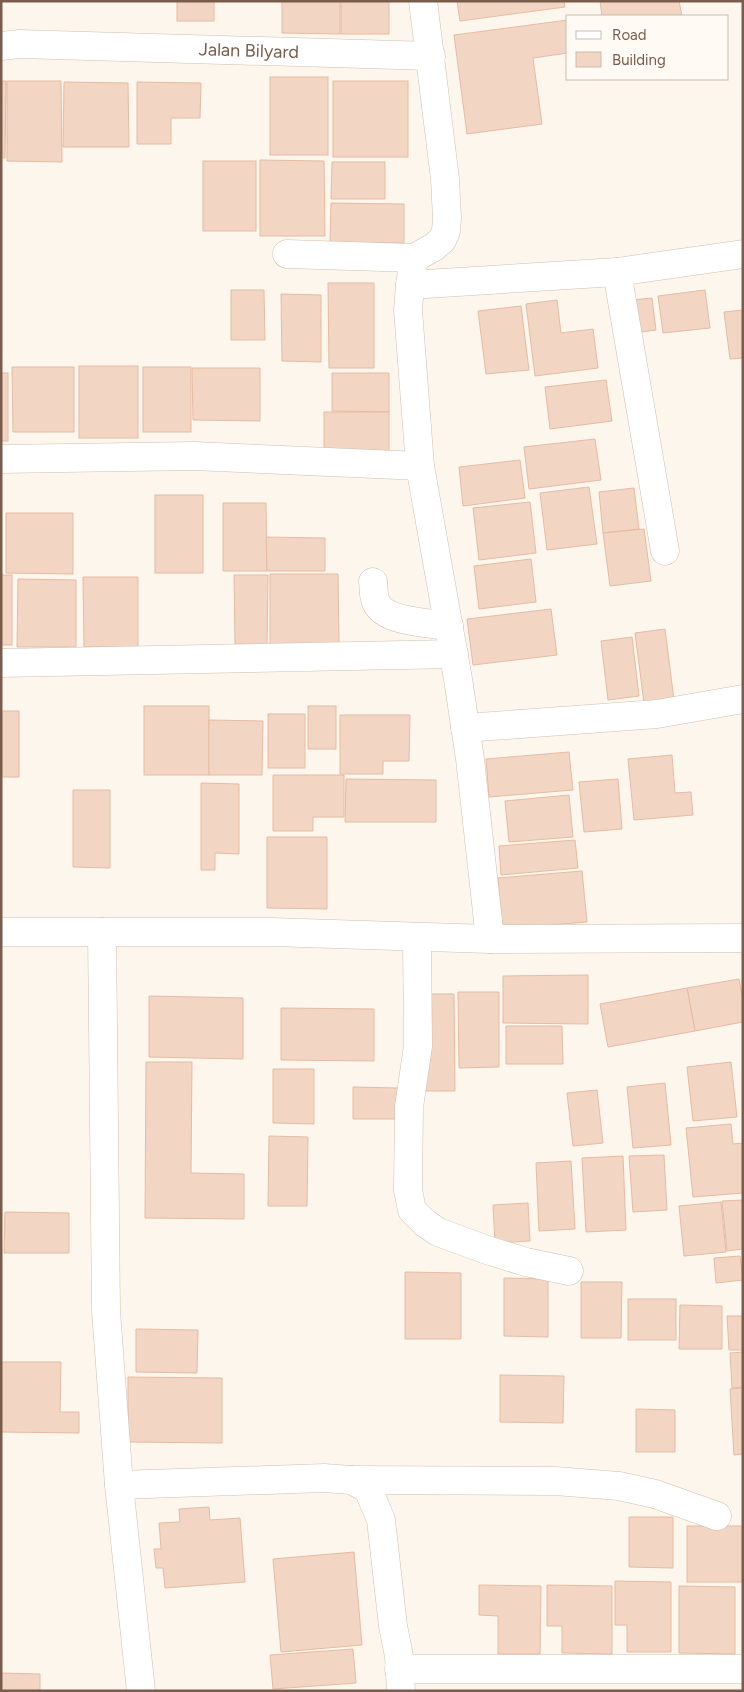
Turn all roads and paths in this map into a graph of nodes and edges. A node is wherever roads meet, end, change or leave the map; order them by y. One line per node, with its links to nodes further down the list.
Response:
1 (423, 1): 3 (street)
2 (1, 46): 3 (street, Jalan Bilyard)
3 (431, 56): 6 (street)
4 (287, 254): 6 (street)
5 (743, 254): 7 (street)
6 (414, 258): 8 (street)
7 (617, 272): 8 (street); 11 (street)
8 (410, 285): 10 (street)
9 (1, 458): 10 (street)
10 (420, 466): 13 (street)
11 (665, 551)
12 (373, 582): 13 (street)
13 (449, 626): 14 (street)
14 (454, 654): 15 (street); 17 (street)
15 (1, 663)
16 (743, 699): 17 (street)
17 (465, 728): 22 (street)
18 (1, 932): 19 (street)
19 (102, 932): 20 (street); 25 (street)
20 (417, 937): 22 (street); 23 (street)
21 (743, 938): 22 (street)
22 (490, 939)
23 (569, 1270)
24 (351, 1480): 25 (street); 26 (street); 28 (street)
25 (120, 1485): 29 (street)
26 (717, 1516)
27 (743, 1669): 28 (street)
28 (400, 1680)
29 (142, 1691)

